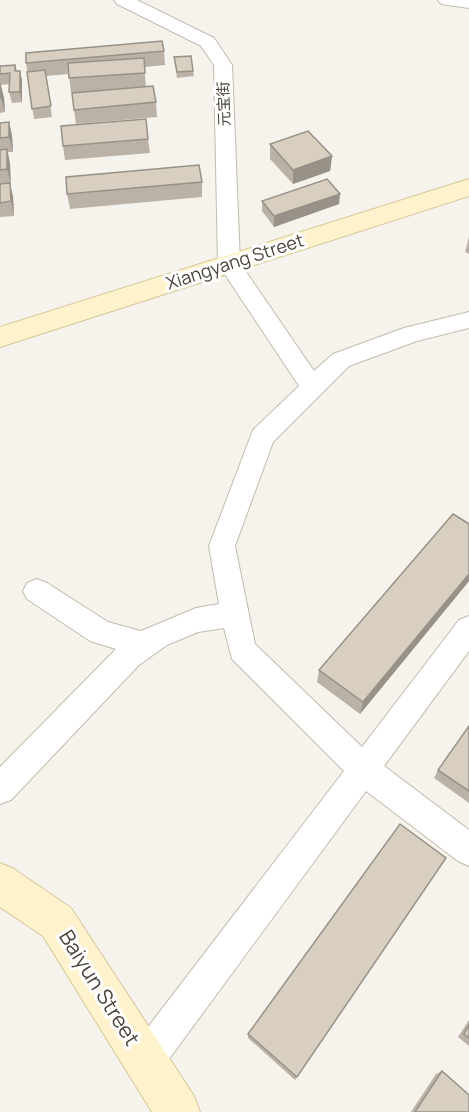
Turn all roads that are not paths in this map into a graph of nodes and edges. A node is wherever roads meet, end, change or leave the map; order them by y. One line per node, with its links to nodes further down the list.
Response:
1 (123, 0): 5 (street, 元宝街)
2 (447, 0): 3 (street)
3 (469, 3)
4 (469, 187): 5 (street, Xiangyang Street)
5 (229, 264): 7 (street, Xiangyang Street); 8 (street)
6 (469, 320): 8 (street)
7 (0, 337)
8 (313, 388): 10 (street)
9 (37, 591): 12 (street)
10 (235, 614): 12 (street); 13 (street)
11 (469, 629): 13 (street)
12 (145, 645): 14 (street)
13 (363, 770): 15 (street); 17 (street)
14 (0, 789)
15 (469, 850)
16 (0, 883): 17 (street, Baiyun Street)
17 (145, 1061): 18 (street, Baiyun Street)
18 (178, 1112)

